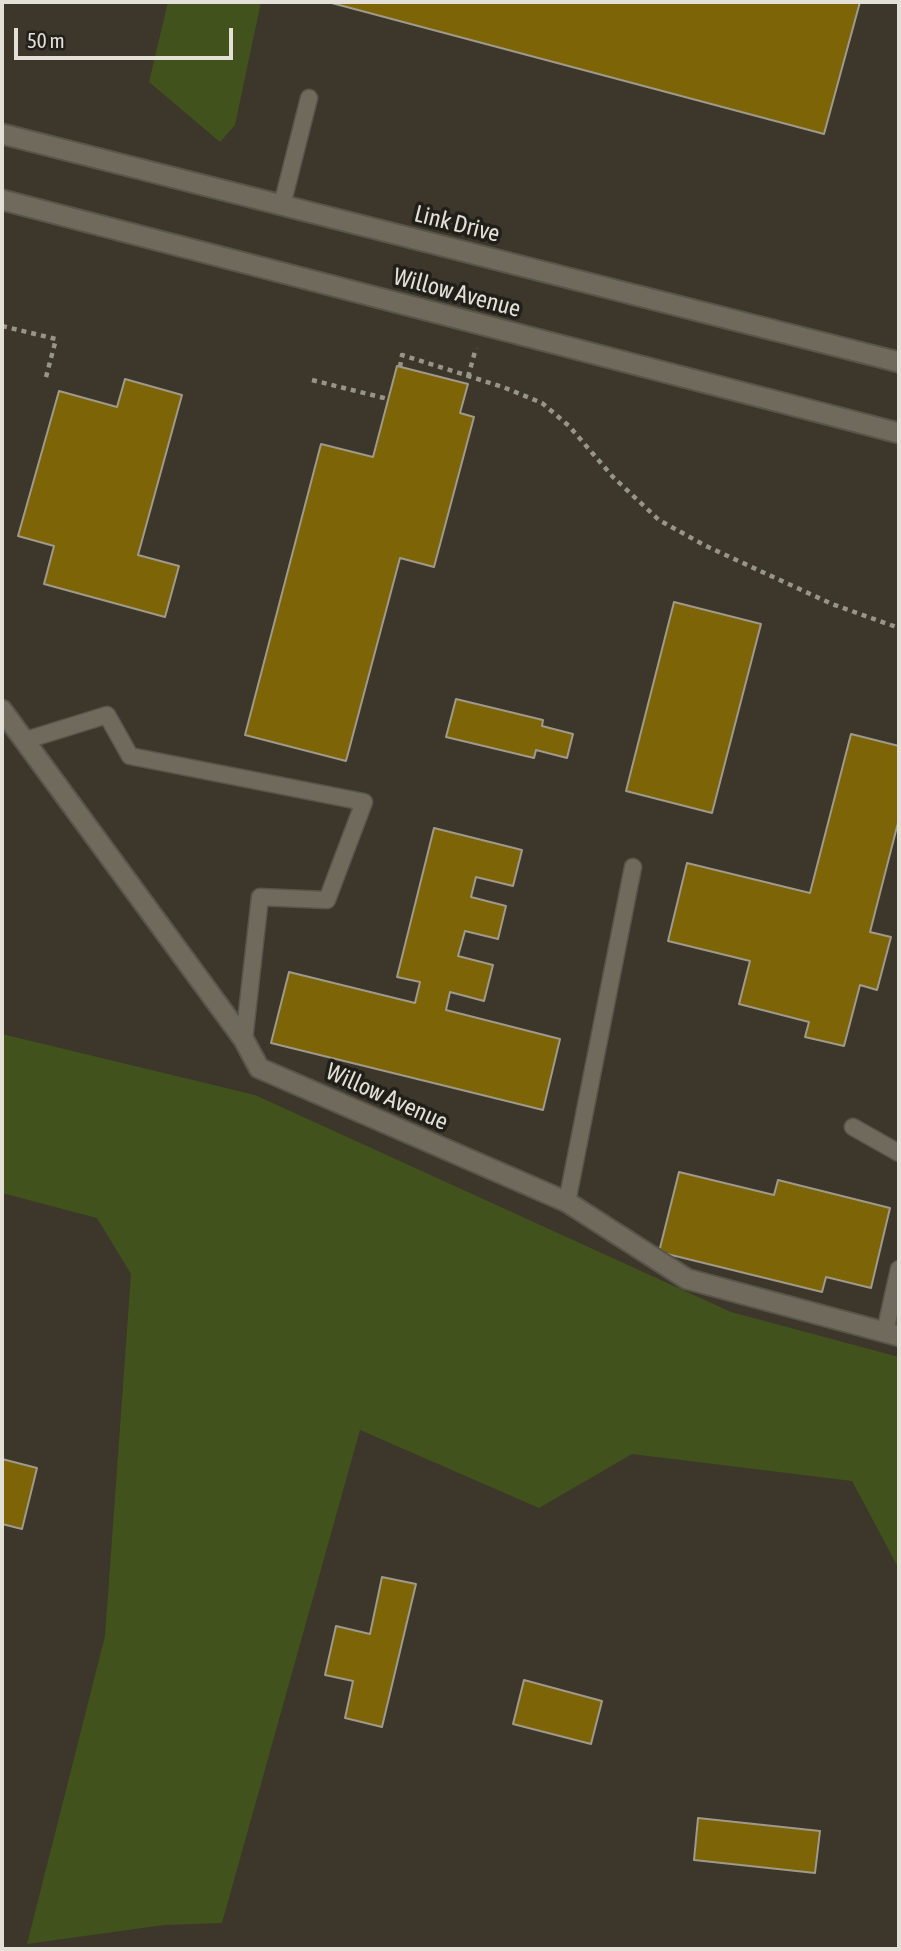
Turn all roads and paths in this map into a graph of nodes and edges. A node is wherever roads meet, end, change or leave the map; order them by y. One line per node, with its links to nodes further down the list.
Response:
1 (309, 99): 4 (lane)
2 (2, 134): 4 (street, Link Drive)
3 (2, 200): 13 (street, Willow Avenue)
4 (282, 205): 7 (street, Link Drive)
5 (2, 326): 11 (path)
6 (478, 342): 9 (path)
7 (899, 362)
8 (400, 367): 9 (path)
9 (468, 377): 14 (path)
10 (312, 380): 12 (path)
11 (45, 381)
12 (388, 400)
13 (899, 433)
14 (899, 628)
15 (2, 710): 16 (street, Willow Avenue)
16 (23, 741): 18 (street, Willow Avenue); 18 (lane)
17 (633, 867): 21 (lane)
18 (244, 1040): 21 (street, Willow Avenue)
19 (853, 1127): 20 (lane)
20 (899, 1153)
21 (567, 1202): 23 (street, Willow Avenue)
22 (899, 1269): 23 (lane)
23 (892, 1334)

